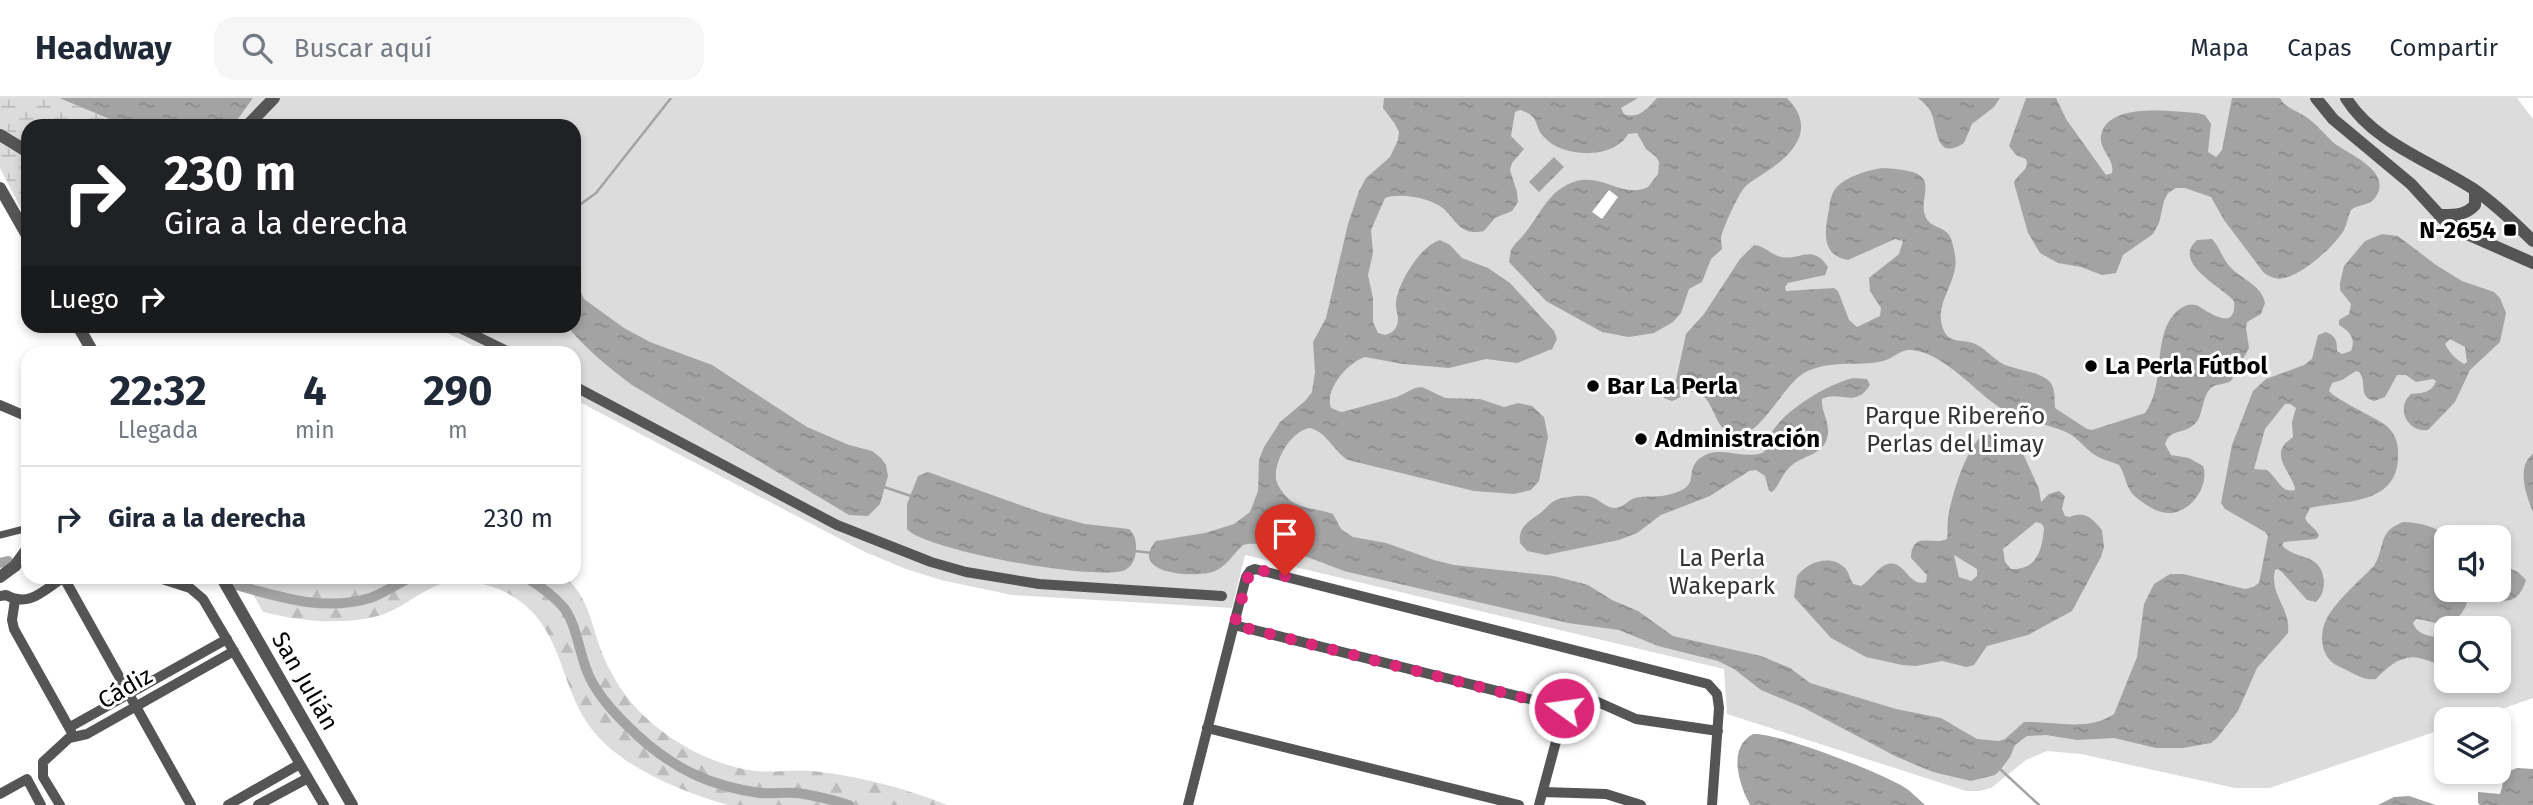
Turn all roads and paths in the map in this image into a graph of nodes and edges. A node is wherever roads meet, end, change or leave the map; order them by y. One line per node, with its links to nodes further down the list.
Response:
1 (274, 98): 4 (street)
2 (2316, 98): 9 (street)
3 (2346, 98): 8 (street)
4 (254, 119)
5 (0, 135): 6 (street)
6 (21, 148)
7 (0, 188): 10 (street)
8 (2475, 190): 9 (street); 11 (street)
9 (2439, 215): 13 (street)
10 (21, 225)
11 (2527, 230): 12 (street)
12 (2533, 241)
13 (2533, 263)
14 (470, 333): 15 (street)
15 (497, 346)
16 (581, 390): 28 (street)
17 (0, 405): 18 (street)
18 (21, 414)
19 (21, 530): 20 (street)
20 (0, 535)
21 (21, 558): 22 (street)
22 (0, 577)
23 (54, 584): 29 (street)
24 (67, 584): 33 (street)
25 (178, 584): 31 (street)
26 (225, 584): 50 (street, San Julián)
27 (0, 596): 29 (street)
28 (1222, 596)
29 (15, 600): 36 (street)
30 (1234, 625): 35 (street); 37 (street); 38 (street)
31 (227, 639): 32 (street); 33 (street, Cádiz)
32 (234, 650): 34 (street, Cádiz); 40 (street)
33 (130, 694): 34 (street); 36 (street, Cádiz)
34 (136, 706): 39 (street, Cádiz); 46 (street)
35 (1564, 708): 38 (street); 42 (street)
36 (70, 727): 39 (street)
37 (1208, 728): 51 (street); 52 (street)
38 (1718, 732): 55 (street)
39 (69, 738): 45 (street, Cádiz)
40 (300, 765): 41 (street); 47 (street)
41 (308, 778): 48 (street); 49 (street)
42 (1543, 792): 53 (street); 54 (street)
43 (0, 794): 44 (street)
44 (41, 805)
45 (60, 805)
46 (191, 805)
47 (228, 805)
48 (258, 805)
49 (324, 805)
50 (352, 805)
51 (1188, 805)
52 (1519, 805)
53 (1539, 805)
54 (1641, 805)
55 (1712, 805)

